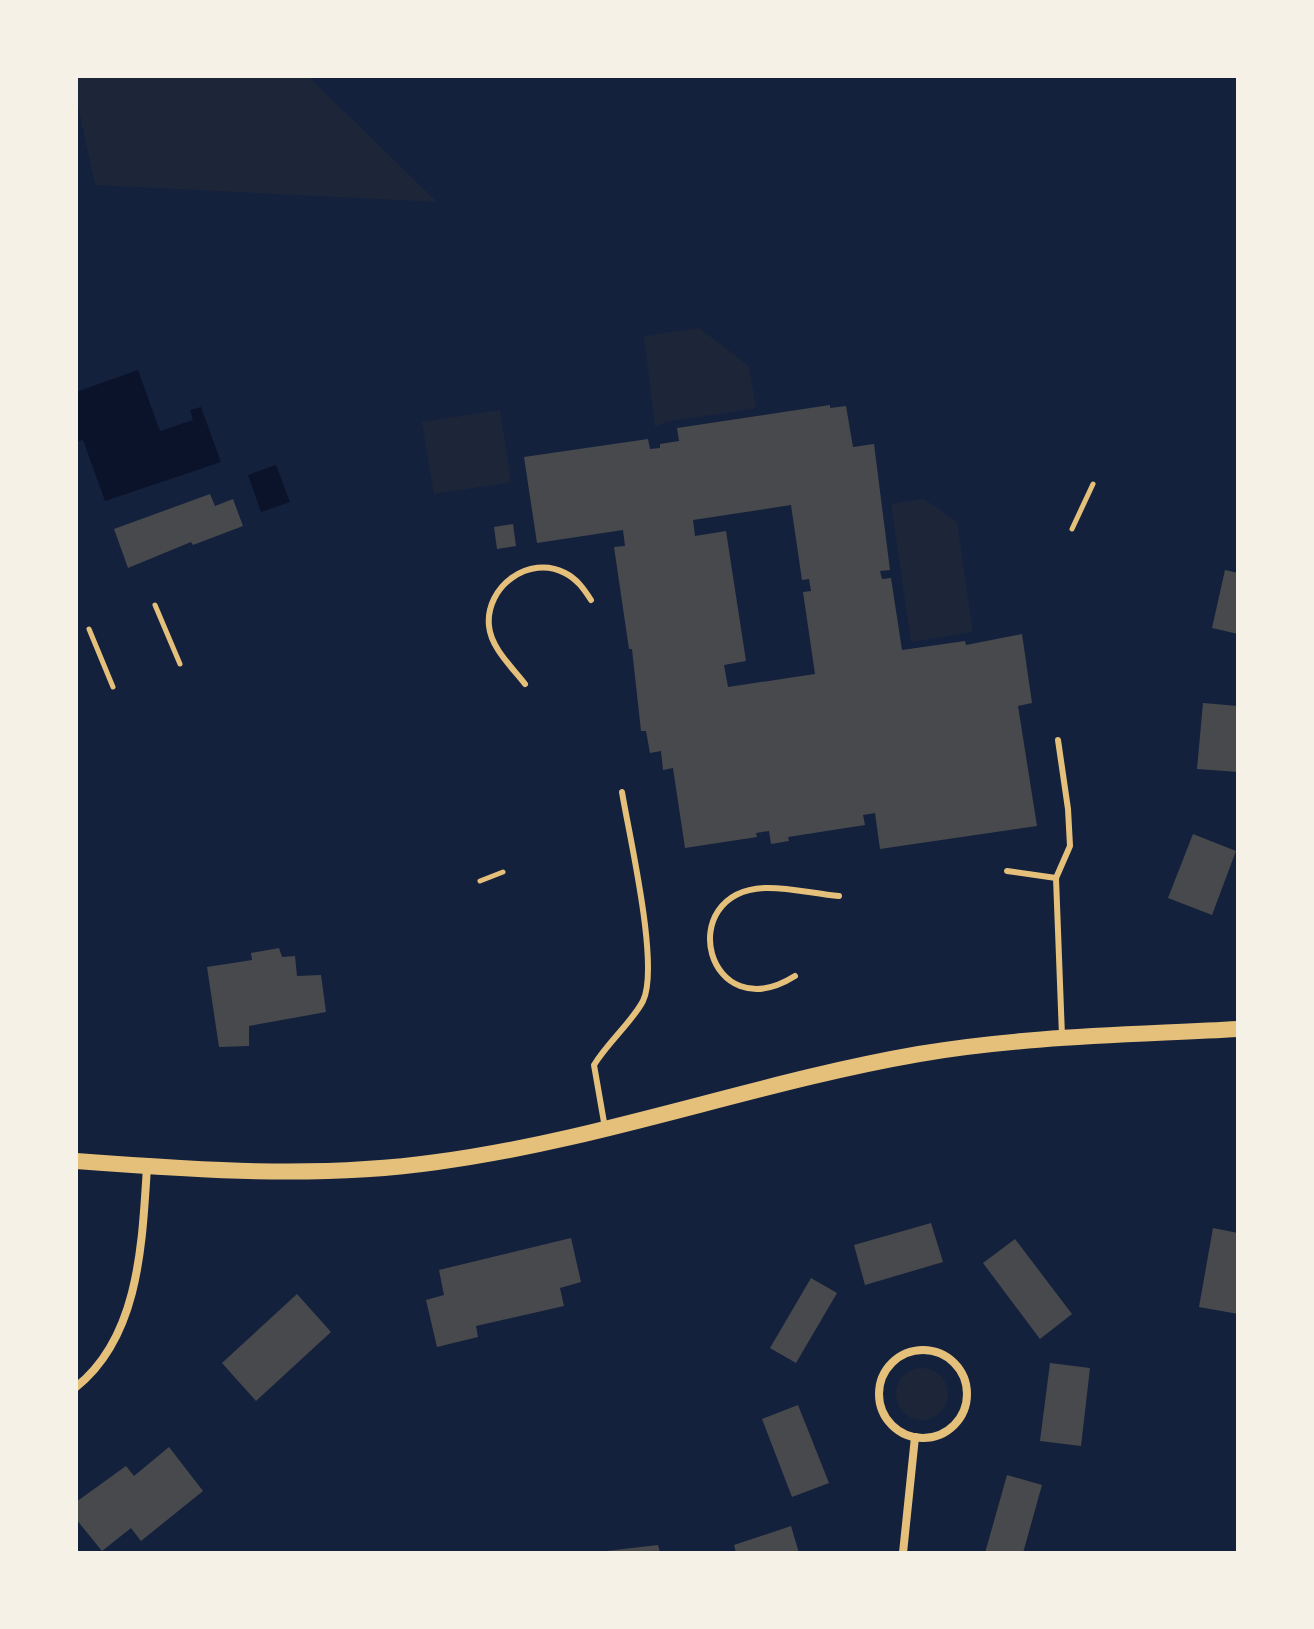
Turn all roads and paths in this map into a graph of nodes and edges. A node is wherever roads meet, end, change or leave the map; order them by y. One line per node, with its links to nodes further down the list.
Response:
1 (1093, 484): 2 (path)
2 (1072, 529)
3 (591, 600): 7 (lane)
4 (155, 605): 6 (path)
5 (89, 629): 8 (path)
6 (180, 664)
7 (525, 684)
8 (113, 687)
9 (1058, 740): 13 (lane)
10 (622, 792): 19 (lane)
11 (1007, 871): 13 (lane)
12 (503, 872): 14 (path)
13 (1056, 878): 18 (lane)
14 (480, 881)
15 (839, 896): 16 (lane)
16 (795, 976)
17 (1238, 1029): 18 (main road)
18 (1063, 1039): 19 (main road)
19 (605, 1128): 21 (main road)
20 (76, 1161): 21 (main road)
21 (147, 1167): 22 (street)
22 (76, 1387)
23 (915, 1437): 23 (street); 24 (street)
24 (903, 1553)

